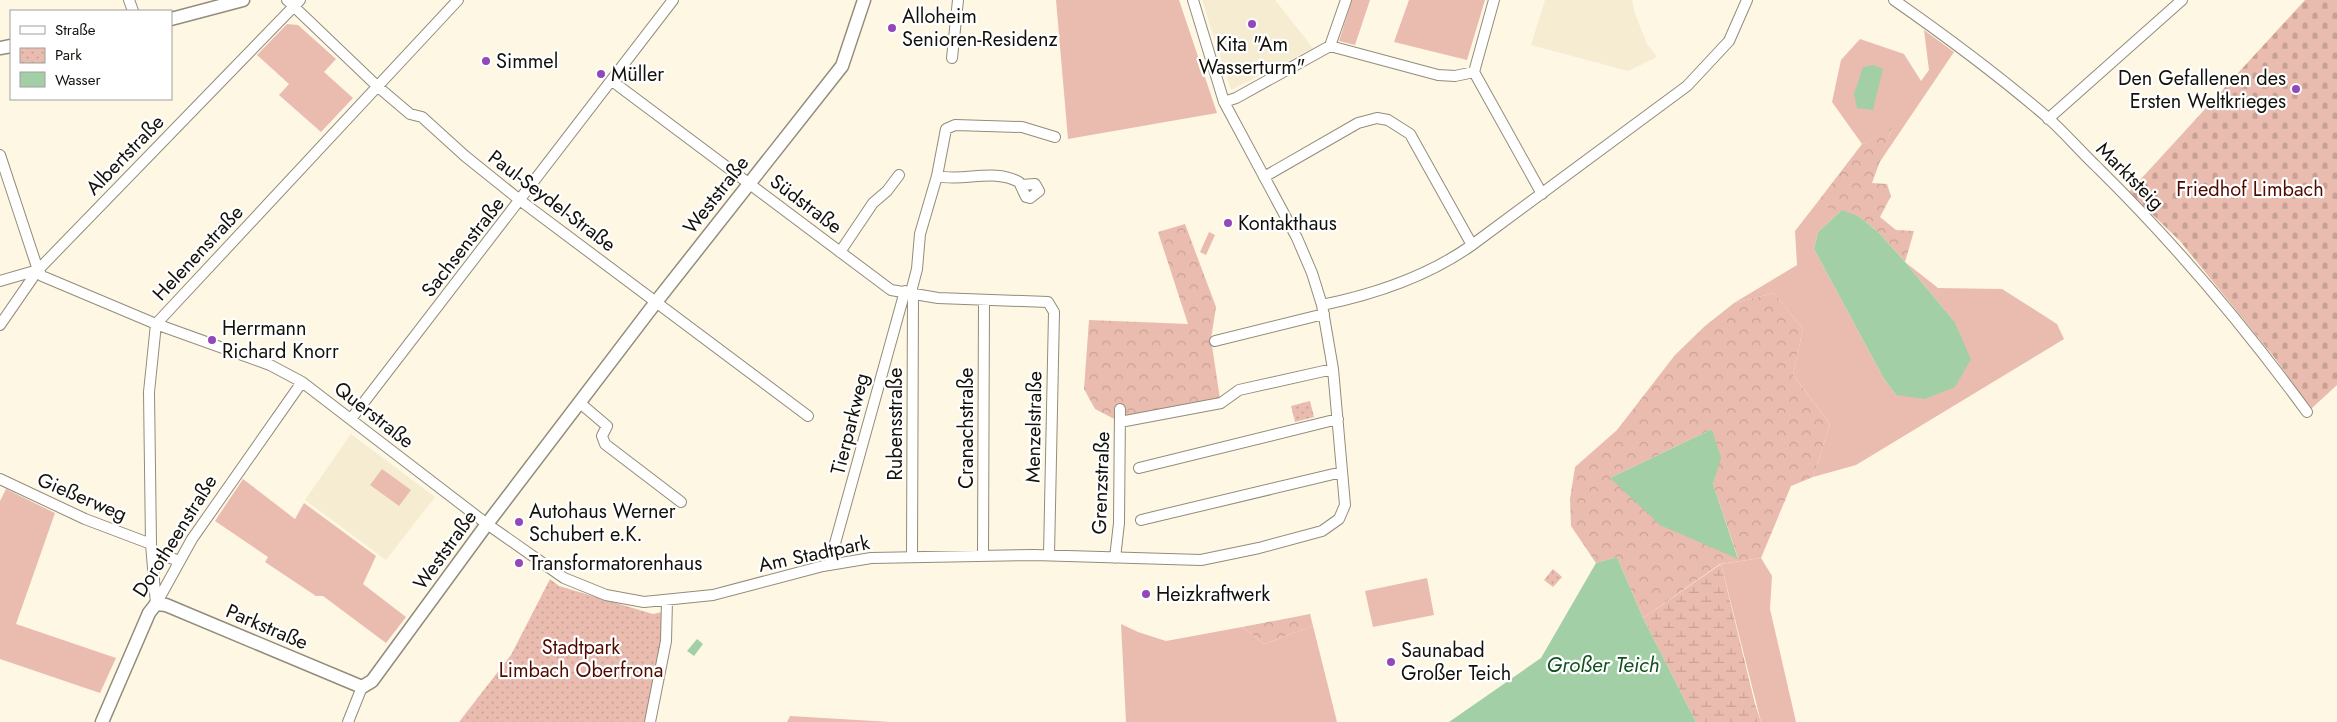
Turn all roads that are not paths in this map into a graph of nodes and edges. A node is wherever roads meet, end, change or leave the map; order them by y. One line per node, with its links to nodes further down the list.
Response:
1 (243, 0): 13 (main road)
2 (458, 0): 18 (street, Helenenstraße)
3 (673, 0): 17 (street, Sachsenstraße)
4 (864, 0): 26 (main road, Weststraße)
5 (958, 0): 15 (street)
6 (1193, 0): 19 (street, Am Stadtpark)
7 (1346, 0): 14 (street)
8 (1494, 0): 16 (street)
9 (1747, 0): 28 (street)
10 (1894, 0): 20 (street, Marktsteig)
11 (2182, 0): 20 (street)
12 (294, 2): 18 (street, Paul-Seydel-Straße); 32 (street, Albertstraße)
13 (172, 19)
14 (1330, 46): 16 (street); 19 (street)
15 (952, 58)
16 (1474, 72): 28 (street)
17 (612, 81): 26 (street, Südstraße); 29 (street, Sachsenstraße)
18 (377, 86): 29 (street, Paul-Seydel-Straße); 39 (street, Helenenstraße)
19 (1224, 102): 25 (street, Am Stadtpark)
20 (2048, 119): 46 (street, Marktsteig)
21 (1055, 137): 24 (street)
22 (0, 155): 32 (street)
23 (899, 175): 31 (street)
24 (937, 176): 27 (street); 34 (street)
25 (1264, 178): 30 (street); 38 (street, Am Stadtpark)
26 (749, 184): 31 (street, Südstraße); 36 (main road, Weststraße)
27 (1021, 185)
28 (1542, 194): 30 (street)
29 (521, 200): 36 (street, Paul-Seydel-Straße); 48 (street, Sachsenstraße)
30 (1472, 245): 38 (street)
31 (840, 252): 34 (street, Südstraße)
32 (38, 270): 33 (street); 39 (street, Querstraße); 40 (street, Albertstraße)
33 (0, 281)
34 (909, 292): 35 (street, Südstraße); 60 (street, Rubensstraße); 63 (street, Tierparkweg)
35 (984, 300): 37 (street, Südstraße); 58 (street, Cranachstraße)
36 (656, 302): 44 (main road, Weststraße); 47 (street, Paul-Seydel-Straße)
37 (1048, 302): 59 (street, Menzelstraße)
38 (1323, 310): 41 (street); 42 (street, Am Stadtpark)
39 (156, 324): 43 (street, Querstraße); 57 (street, Helenenstraße)
40 (0, 325)
41 (1215, 341)
42 (1333, 369): 49 (street, Am Stadtpark); 50 (street)
43 (302, 382): 48 (street, Querstraße); 62 (street, Dorotheenstraße)
44 (580, 403): 54 (street); 56 (main road, Weststraße)
45 (1120, 409): 50 (street, Grenzstraße)
46 (2307, 412)
47 (808, 416)
48 (351, 418): 56 (street, Querstraße)
49 (1338, 420): 51 (street); 52 (street, Am Stadtpark)
50 (1120, 422): 61 (street, Grenzstraße)
51 (1139, 468)
52 (1342, 472): 55 (street); 61 (street, Am Stadtpark)
53 (0, 479): 57 (street, Gießerweg)
54 (681, 502)
55 (1141, 520)
56 (487, 524): 64 (street, Am Stadtpark); 66 (main road, Weststraße)
57 (151, 547): 62 (street, Gießerweg); 65 (street, Helenenstraße)
58 (983, 555): 59 (street, Am Stadtpark); 60 (street, Am Stadtpark)
59 (1049, 555): 61 (street, Am Stadtpark)
60 (912, 557): 63 (street, Am Stadtpark)
61 (1115, 558)
62 (179, 561): 65 (street, Dorotheenstraße)
63 (829, 565): 64 (street, Am Stadtpark)
64 (667, 600): 69 (street)
65 (156, 604): 66 (main road, Parkstraße); 67 (main road, Dorotheenstraße)
66 (362, 687): 68 (street, Weststraße)
67 (102, 722)
68 (348, 722)
69 (650, 722)

